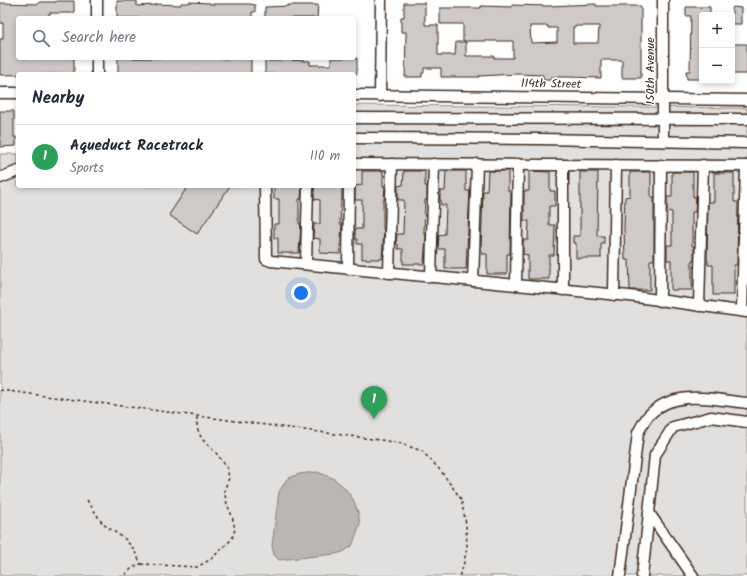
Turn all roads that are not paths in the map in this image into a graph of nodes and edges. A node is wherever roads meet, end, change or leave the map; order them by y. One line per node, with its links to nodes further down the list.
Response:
1 (97, 0): 4 (street)
2 (381, 0): 10 (street)
3 (663, 0): 11 (street, 150th Avenue)
4 (97, 16)
5 (97, 60): 6 (street)
6 (97, 72)
7 (0, 93): 8 (street)
8 (16, 93)
9 (356, 96): 10 (street, 114th Street)
10 (380, 96): 11 (street, 114th Street)
11 (663, 99): 12 (street, 114th Street); 14 (street, 150th Avenue)
12 (747, 100)
13 (356, 118): 14 (street)
14 (664, 119): 15 (street); 17 (street, 150th Avenue)
15 (747, 119)
16 (356, 138): 17 (street)
17 (663, 141): 18 (street)
18 (747, 143)
19 (356, 164): 20 (street)
20 (392, 164): 21 (street); 36 (street)
21 (434, 164): 22 (street); 37 (street)
22 (477, 164): 23 (street); 38 (street)
23 (518, 164): 24 (street); 39 (street)
24 (563, 165): 25 (street); 40 (street)
25 (616, 165): 26 (street); 41 (street)
26 (661, 165): 27 (street); 42 (street)
27 (703, 165): 28 (street); 43 (street)
28 (746, 166): 44 (street)
29 (16, 172): 30 (street)
30 (0, 178)
31 (265, 188): 34 (street)
32 (308, 188): 34 (street)
33 (349, 188): 35 (street)
34 (306, 264): 35 (street)
35 (348, 269): 36 (street)
36 (389, 273): 37 (street)
37 (431, 277): 38 (street)
38 (473, 281): 39 (street)
39 (516, 285): 40 (street)
40 (563, 290): 41 (street)
41 (614, 295): 42 (street)
42 (660, 301): 43 (street)
43 (699, 306): 44 (street)
44 (744, 311)
45 (747, 403): 48 (street)
46 (747, 422): 47 (street)
47 (649, 513): 49 (street); 50 (street)
48 (620, 576)
49 (642, 576)
50 (693, 576)

